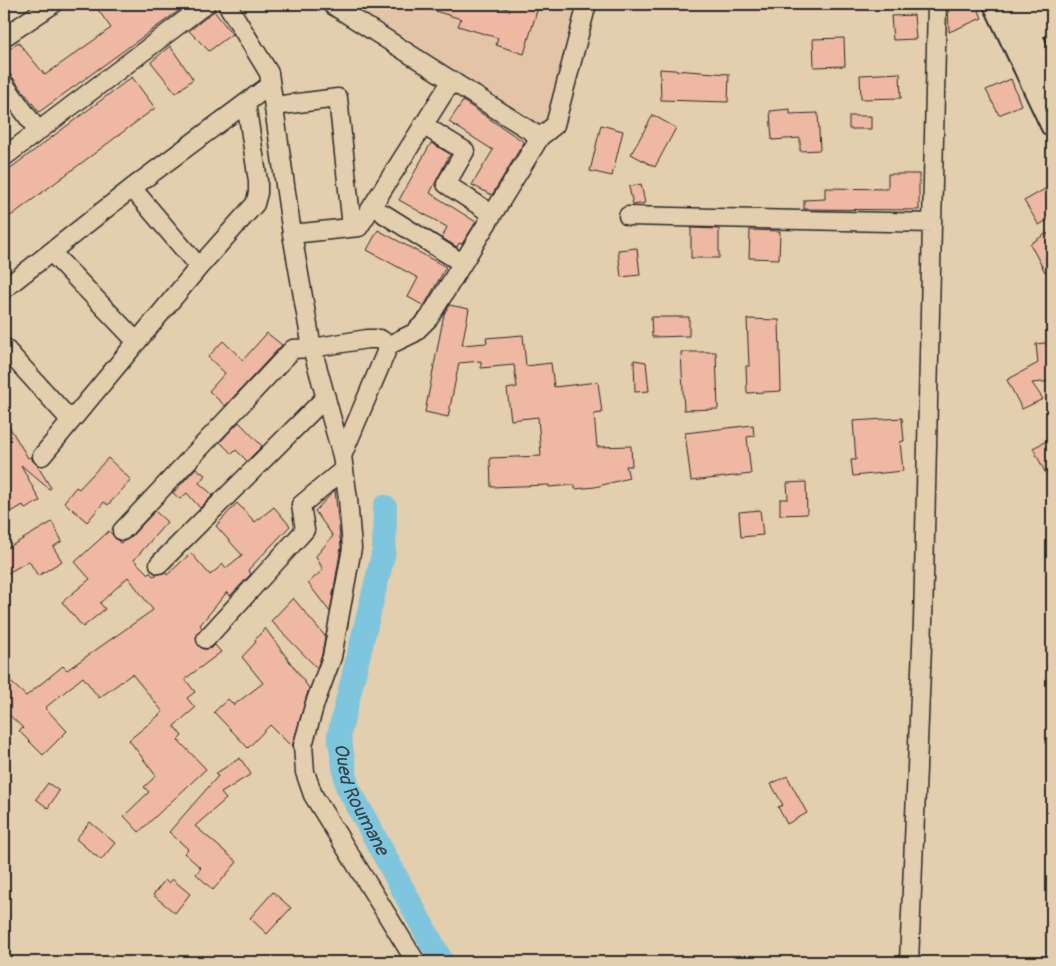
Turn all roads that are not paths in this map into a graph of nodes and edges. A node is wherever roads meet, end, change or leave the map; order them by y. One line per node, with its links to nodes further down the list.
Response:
1 (53, 4): 10 (street)
2 (206, 4): 19 (street)
3 (227, 4): 14 (street)
4 (331, 4): 11 (street)
5 (587, 4): 20 (street)
6 (937, 4): 26 (street)
7 (1044, 4): 8 (main road)
8 (1009, 10): 9 (main road); 12 (main road); 18 (main road)
9 (1052, 24)
10 (4, 37)
11 (452, 80): 17 (street); 20 (street)
12 (1052, 82)
13 (4, 84): 19 (street)
14 (270, 85): 15 (street); 16 (street)
15 (246, 103): 22 (street); 31 (street)
16 (274, 106): 27 (street); 28 (street)
17 (423, 124): 24 (street); 27 (street)
18 (1052, 125)
19 (38, 131): 21 (street)
20 (540, 137): 24 (street)
21 (4, 157)
22 (132, 188): 29 (street); 31 (street)
23 (384, 214): 30 (street)
24 (492, 214): 30 (street)
25 (628, 216): 26 (street)
26 (932, 223): 45 (street)
27 (352, 227): 28 (street)
28 (292, 234): 36 (street)
29 (52, 252): 32 (street); 33 (street)
30 (462, 263): 34 (street)
31 (199, 266): 33 (street)
32 (4, 289)
33 (136, 342): 38 (street)
34 (389, 345): 36 (street); 40 (street)
35 (4, 347): 38 (street)
36 (312, 348): 37 (street); 41 (street)
37 (326, 397): 40 (street); 42 (street)
38 (71, 421): 39 (street)
39 (42, 456)
40 (343, 463): 43 (street); 44 (street)
41 (122, 531)
42 (159, 564)
43 (206, 639)
44 (416, 962)
45 (909, 962)

